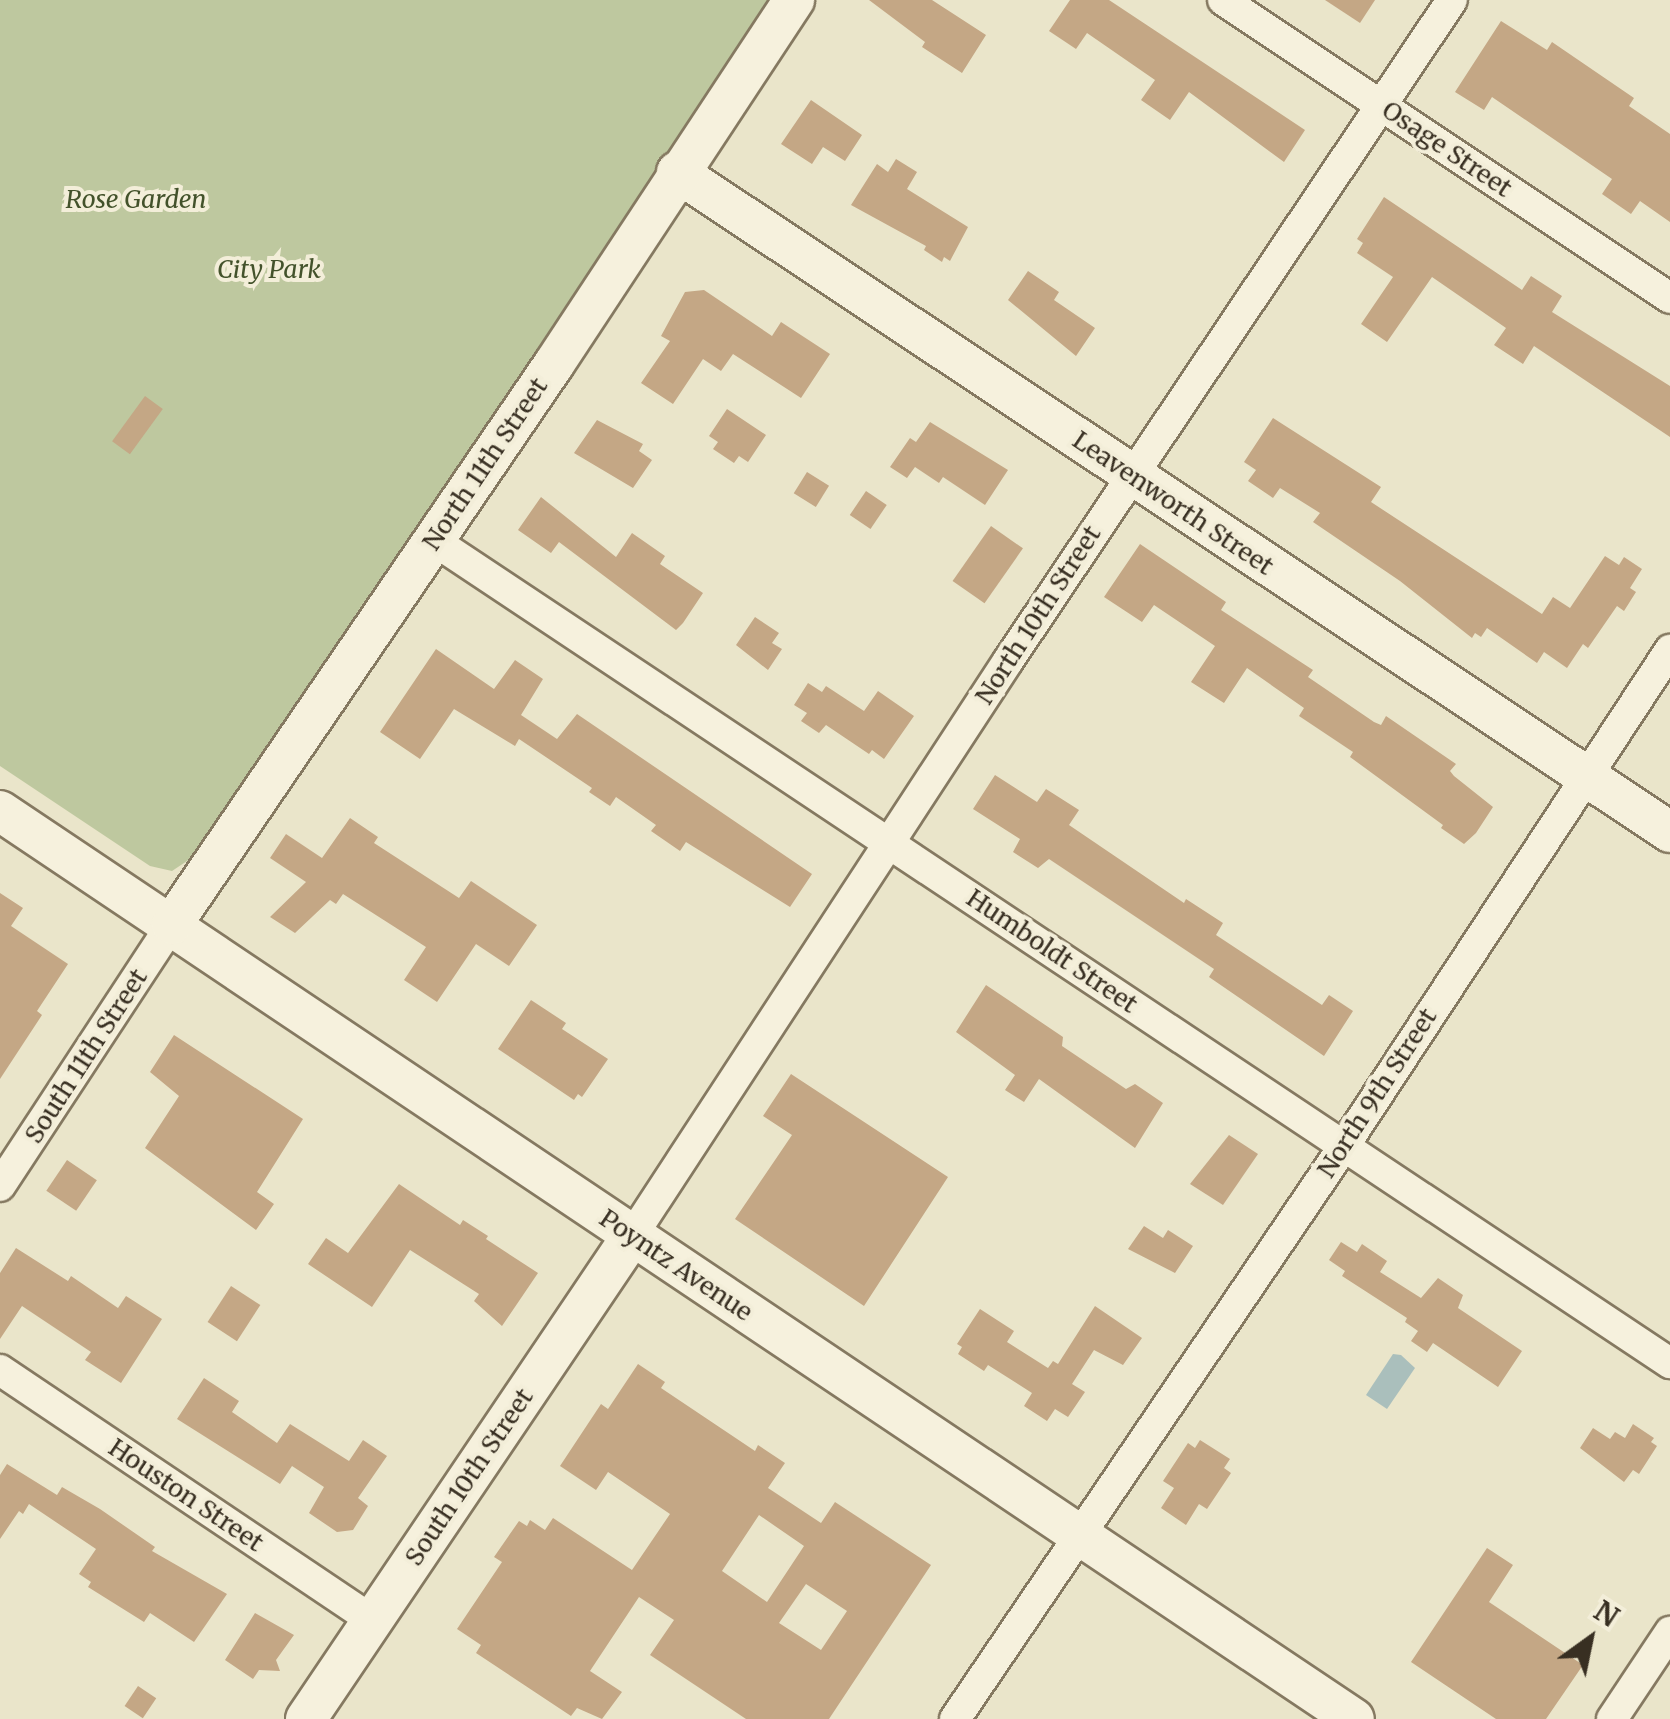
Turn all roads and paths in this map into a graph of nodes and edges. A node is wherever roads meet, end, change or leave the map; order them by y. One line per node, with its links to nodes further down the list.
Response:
1 (794, 0): 5 (street, North 11th Street)
2 (1223, 0): 4 (street, Osage Street)
3 (1452, 0): 4 (street, North 10th Street)
4 (1380, 105): 6 (street, Osage Street); 7 (street, North 10th Street)
5 (677, 172): 7 (street, Leavenworth Street); 8 (street, North 11th Street)
6 (1670, 298)
7 (1131, 475): 10 (street, Leavenworth Street); 13 (street, North 10th Street)
8 (434, 540): 13 (street, Humboldt Street); 14 (street, North 11th Street)
9 (1670, 650): 10 (street, North 9th Street)
10 (1585, 775): 12 (street, Leavenworth Street); 15 (street, North 9th Street)
11 (0, 810): 14 (street, Poyntz Avenue)
12 (1670, 832)
13 (889, 842): 15 (street, Humboldt Street); 17 (street, North 10th Street)
14 (172, 924): 16 (street, South 11th Street); 17 (street, Poyntz Avenue)
15 (1344, 1146): 18 (street, Humboldt Street); 20 (street, North 9th Street)
16 (0, 1186)
17 (632, 1236): 20 (street, Poyntz Avenue); 21 (street, South 10th Street)
18 (1670, 1363)
19 (0, 1370): 21 (street, Houston Street)
20 (1082, 1535): 24 (street, North 9th Street); 25 (street, Poyntz Avenue)
21 (372, 1620): 23 (street, South 10th Street)
22 (1670, 1632): 26 (street)
23 (306, 1719)
24 (955, 1719)
25 (1354, 1719)
26 (1612, 1719)

